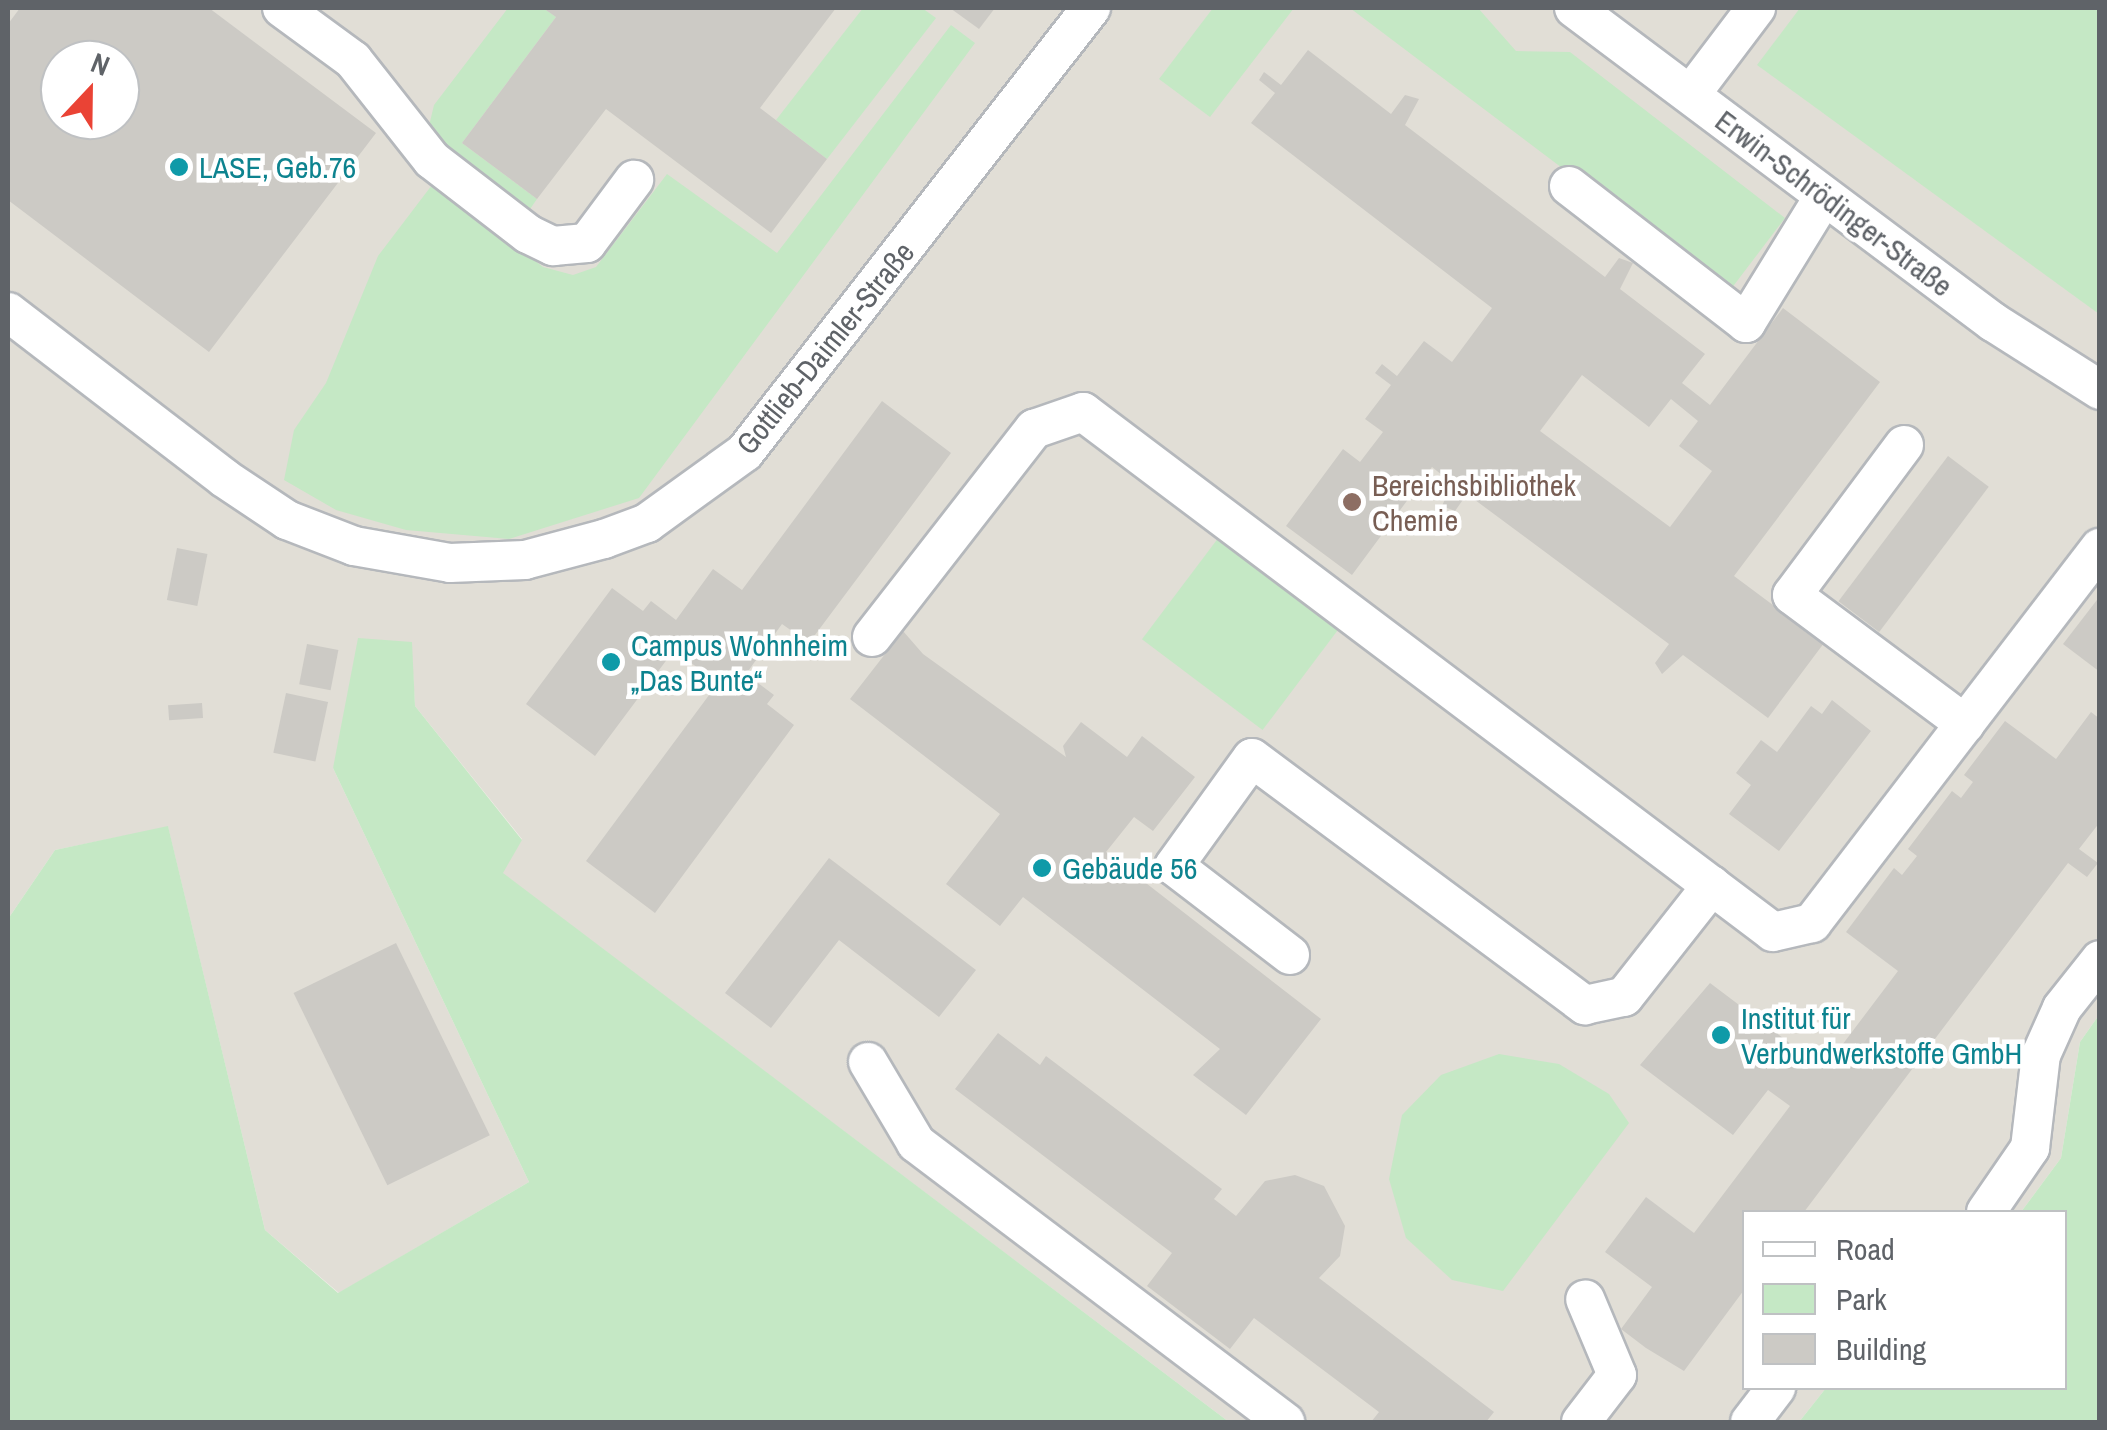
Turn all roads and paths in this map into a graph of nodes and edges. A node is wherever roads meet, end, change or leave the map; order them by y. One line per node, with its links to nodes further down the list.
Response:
1 (282, 8): 6 (street)
2 (1091, 8): 9 (street, Gottlieb-Daimler-Straße)
3 (1574, 8): 5 (street, Erwin-Schrödinger-Straße)
4 (1756, 8): 5 (street)
5 (1691, 94): 8 (street, Erwin-Schrödinger-Straße)
6 (634, 180)
7 (1569, 186): 8 (street)
8 (1824, 196): 10 (street, Erwin-Schrödinger-Straße)
9 (8, 312)
10 (2100, 390)
11 (1904, 445): 14 (street)
12 (2100, 548): 14 (street)
13 (872, 637): 15 (street)
14 (1965, 724): 15 (street)
15 (1712, 885): 16 (street)
16 (1290, 955)
17 (2100, 960): 19 (street)
18 (868, 1062): 22 (street)
19 (1987, 1210)
20 (1585, 1299): 23 (street)
21 (1774, 1390): 24 (street)
22 (1285, 1422)
23 (1581, 1422)
24 (1750, 1422)

